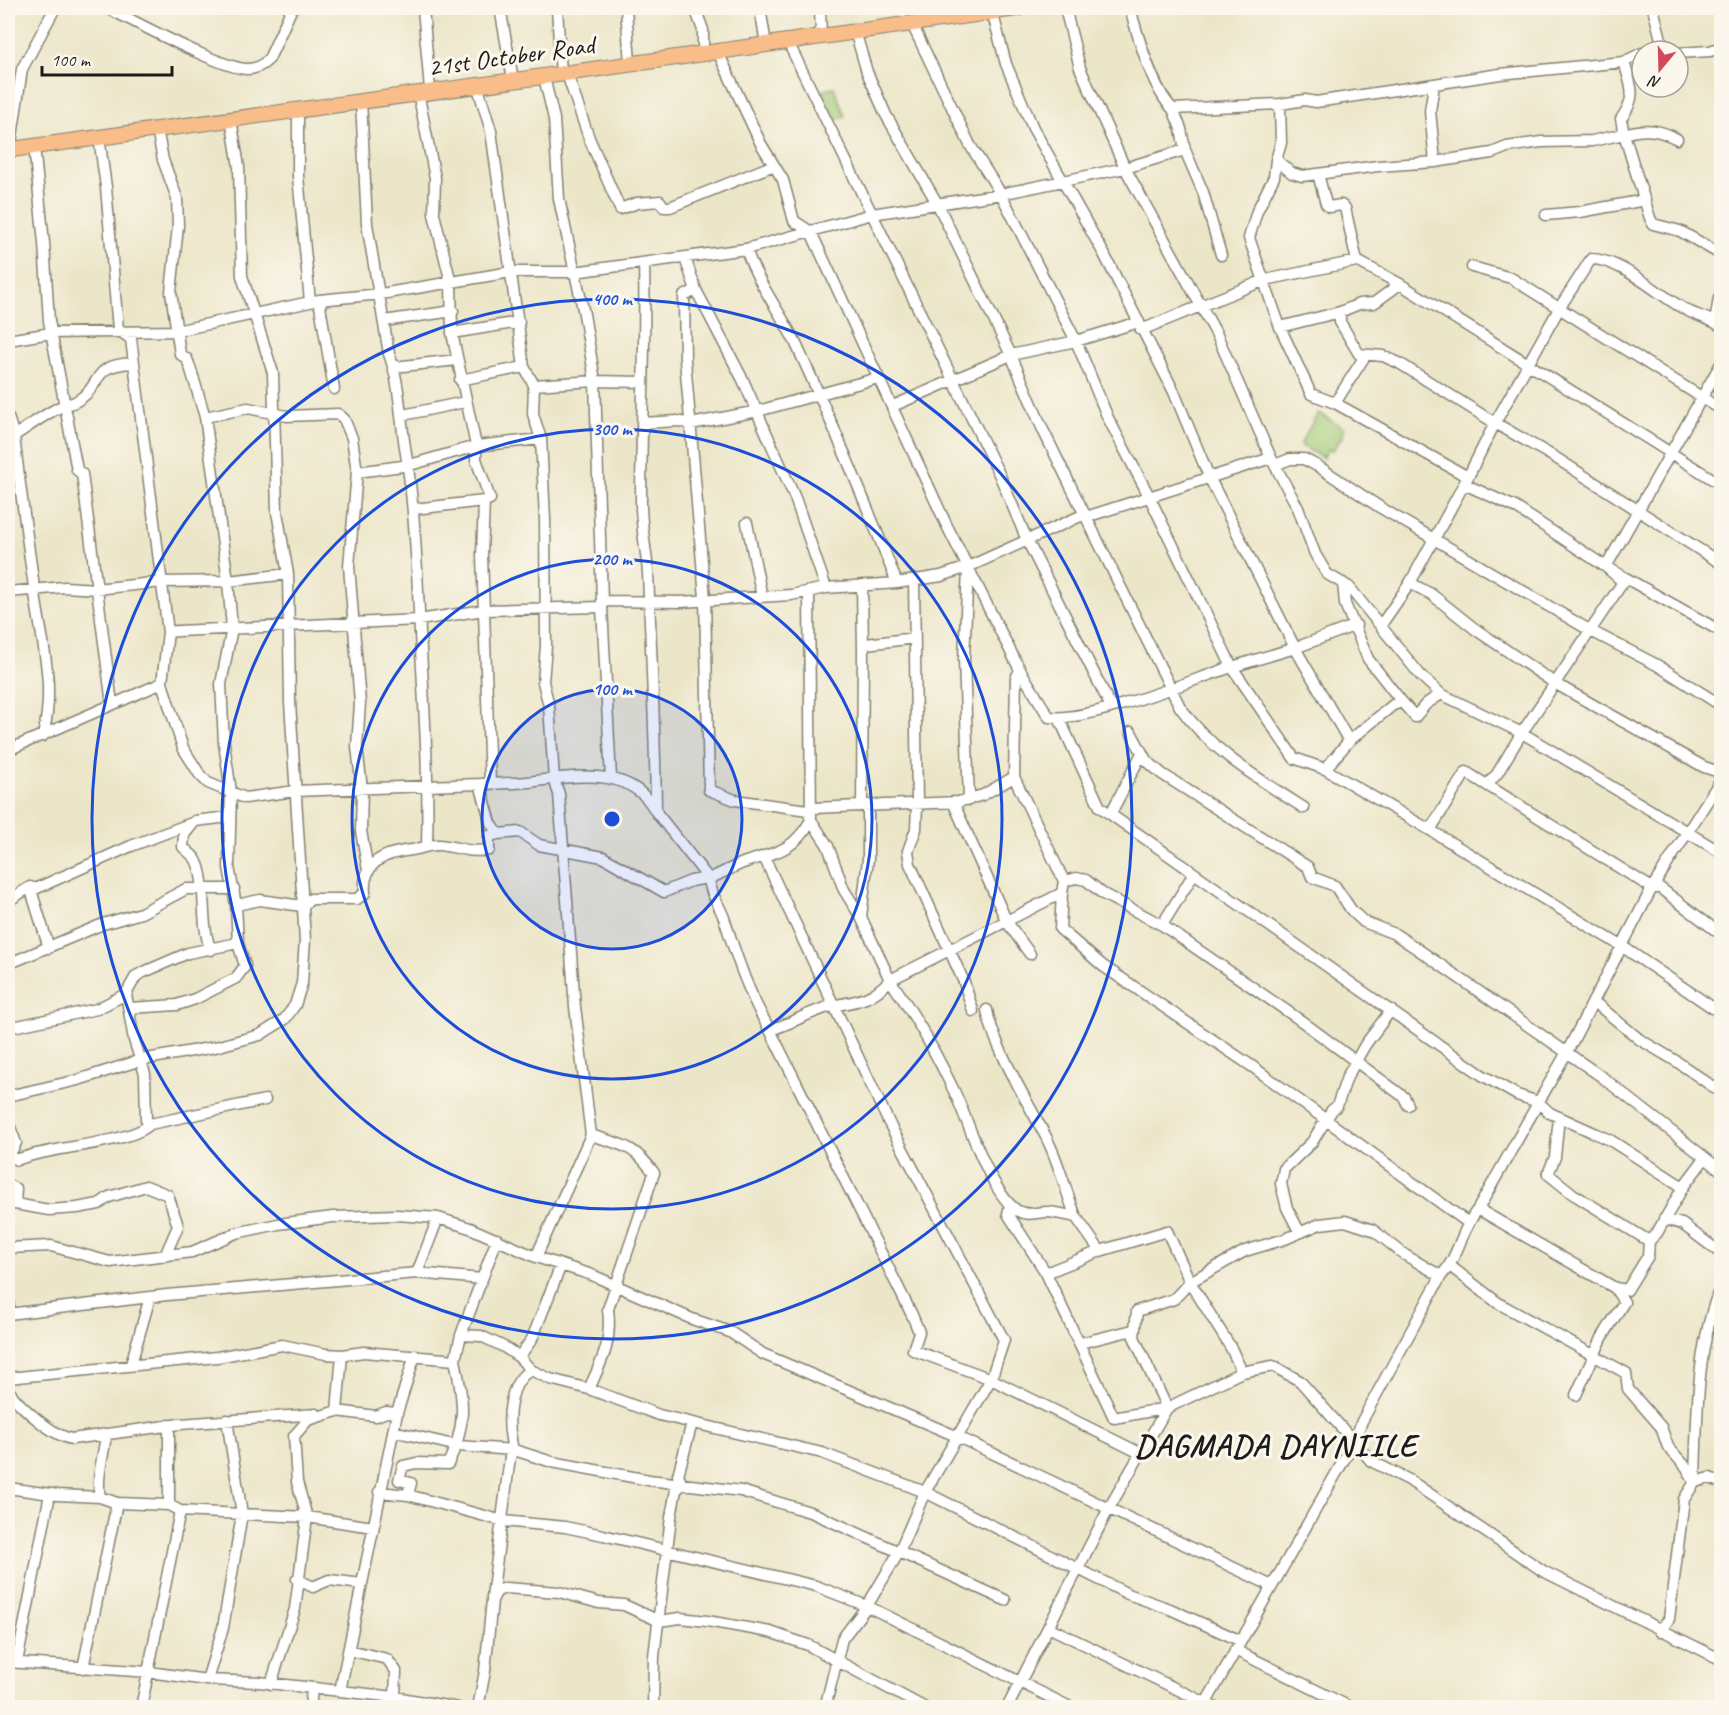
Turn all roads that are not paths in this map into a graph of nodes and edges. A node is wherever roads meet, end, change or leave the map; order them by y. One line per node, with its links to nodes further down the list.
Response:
1 (55, 8): 34 (street)
2 (107, 8): 3 (street)
3 (292, 8)
4 (423, 8): 35 (street)
5 (500, 8): 31 (street)
6 (557, 8): 29 (street)
7 (626, 8): 28 (street)
8 (695, 8): 24 (street)
9 (760, 8): 22 (street)
10 (820, 8): 19 (street)
11 (1020, 8): 15 (main road, 21st October Road)
12 (1065, 8): 51 (street)
13 (1130, 8): 38 (street)
14 (1653, 8): 20 (street)
15 (995, 10): 16 (main road, 21st October Road); 53 (street)
16 (929, 14): 17 (main road, 21st October Road)
17 (911, 22): 18 (main road, 21st October Road); 54 (street)
18 (855, 31): 19 (main road, 21st October Road); 56 (street)
19 (821, 35): 21 (main road, 21st October Road)
20 (1661, 39)
21 (787, 40): 22 (main road, 21st October Road); 57 (street)
22 (766, 44): 24 (main road, 21st October Road)
23 (1722, 47): 25 (street)
24 (710, 51): 28 (main road, 21st October Road); 50 (street)
25 (1690, 52)
26 (1630, 59): 27 (street)
27 (1624, 62): 33 (street); 42 (street)
28 (630, 63): 29 (main road, 21st October Road)
29 (564, 74): 30 (main road, 21st October Road); 50 (street)
30 (544, 77): 31 (main road, 21st October Road); 68 (street)
31 (513, 80): 32 (main road, 21st October Road)
32 (477, 84): 35 (main road, 21st October Road); 67 (street)
33 (1434, 84): 37 (street); 49 (street)
34 (13, 86): 46 (street)
35 (424, 91): 36 (main road, 21st October Road); 70 (street)
36 (361, 100): 39 (main road, 21st October Road); 73 (street)
37 (1280, 104): 38 (street); 48 (street)
38 (1173, 109): 47 (street)
39 (297, 110): 40 (main road, 21st October Road); 75 (street)
40 (231, 120): 41 (main road, 21st October Road); 80 (street)
41 (157, 129): 43 (main road, 21st October Road); 87 (street)
42 (1624, 134): 44 (street); 49 (street); 55 (street)
43 (99, 137): 45 (main road, 21st October Road); 86 (street)
44 (1677, 139)
45 (33, 146): 46 (main road, 21st October Road); 88 (street)
46 (9, 150)
47 (1185, 150): 51 (street); 61 (street)
48 (1276, 160): 52 (street); 69 (street)
49 (1435, 162): 52 (street)
50 (774, 165): 59 (street)
51 (1125, 168): 53 (street); 76 (street)
52 (1318, 174): 64 (street)
53 (1062, 180): 54 (street); 84 (street)
54 (1001, 194): 56 (street); 91 (street)
55 (1645, 200): 58 (street); 62 (street)
56 (937, 203): 57 (street); 92 (street)
57 (872, 214): 59 (street); 102 (street)
58 (1546, 215)
59 (811, 232): 60 (street); 100 (street)
60 (746, 249): 63 (street); 107 (street)
61 (1221, 255)
62 (1722, 255)
63 (685, 258): 65 (street); 72 (street)
64 (1357, 261): 69 (street); 71 (street)
65 (644, 263): 68 (street); 104 (street)
66 (1472, 267): 77 (street)
67 (512, 272): 68 (street); 70 (street); 82 (street)
68 (574, 272): 103 (street)
69 (1265, 280): 76 (street); 85 (street)
70 (451, 283): 73 (street); 78 (street)
71 (1400, 284): 79 (street); 97 (street)
72 (696, 290): 114 (street); 121 (street)
73 (381, 294): 75 (street); 81 (street)
74 (1719, 298): 83 (street)
75 (315, 301): 80 (street); 106 (street)
76 (1201, 306): 84 (street); 126 (street)
77 (1560, 307): 83 (street); 97 (street); 108 (street)
78 (453, 311): 81 (street); 89 (street)
79 (1340, 312): 85 (street); 93 (street)
80 (255, 315): 87 (street); 115 (street)
81 (384, 321): 98 (street)
82 (519, 322): 89 (street); 99 (street)
83 (1718, 324)
84 (1140, 326): 91 (street); 129 (street)
85 (1280, 327): 110 (street)
86 (117, 330): 87 (street); 88 (street); 96 (street)
87 (176, 331): 118 (street)
88 (51, 333): 90 (street); 111 (street)
89 (452, 333): 94 (street)
90 (8, 340)
91 (1076, 341): 92 (street); 132 (street)
92 (1011, 355): 102 (street); 136 (street)
93 (1365, 356): 110 (street); 120 (street)
94 (457, 360): 98 (street); 101 (street)
95 (1722, 362): 108 (street)
96 (134, 363): 111 (street); 146 (street)
97 (1530, 364): 120 (street); 125 (street)
98 (394, 367): 116 (street)
99 (524, 367): 101 (street); 105 (street)
100 (878, 378): 107 (street); 112 (street)
101 (460, 380): 109 (street)
102 (952, 380): 112 (street); 139 (street)
103 (594, 381): 104 (street); 105 (street); 159 (street)
104 (642, 382): 119 (street)
105 (534, 385): 123 (street)
106 (334, 389)
107 (819, 393): 114 (street); 147 (street)
108 (1702, 398): 113 (street); 125 (street)
109 (465, 402): 116 (street); 124 (street)
110 (1335, 403): 130 (street)
111 (63, 405): 122 (street); 153 (street)
112 (893, 406): 141 (street)
113 (1722, 410)
114 (758, 411): 121 (street); 151 (street)
115 (274, 414): 118 (street); 128 (street); 143 (street)
116 (403, 415): 127 (street)
117 (8, 417): 122 (street)
118 (205, 417): 145 (street)
119 (642, 423): 121 (street); 158 (street)
120 (1495, 423): 130 (street); 135 (street)
121 (691, 424): 157 (street)
122 (14, 436): 152 (street)
123 (542, 439): 124 (street); 160 (street)
124 (476, 446): 127 (street); 133 (street)
125 (1670, 453): 131 (street); 135 (street)
126 (1273, 462): 129 (street); 138 (street); 149 (street)
127 (410, 465): 128 (street); 134 (street)
128 (357, 472): 163 (street)
129 (1210, 479): 132 (street); 172 (street)
130 (1466, 480): 138 (street); 142 (street)
131 (1722, 485)
132 (1149, 496): 136 (street); 174 (street)
133 (484, 501): 134 (street); 161 (street)
134 (414, 509): 162 (street)
135 (1638, 509): 140 (street); 142 (street)
136 (1086, 516): 139 (street); 178 (street)
137 (747, 523): 156 (street)
138 (1435, 538): 148 (street); 168 (street)
139 (1027, 540): 141 (street); 183 (street)
140 (1722, 564)
141 (968, 567): 144 (street); 175 (street); 203 (street)
142 (1606, 567): 168 (street); 170 (street)
143 (288, 574): 145 (street); 166 (street)
144 (914, 579): 147 (street); 171 (street)
145 (228, 581): 146 (street); 167 (street)
146 (162, 582): 153 (street); 169 (street)
147 (897, 583): 150 (street)
148 (1410, 583): 165 (street); 177 (street)
149 (1343, 584): 164 (street); 165 (street)
150 (862, 585): 151 (street); 173 (street)
151 (826, 588): 155 (street)
152 (34, 589): 153 (street); 154 (street); 187 (street)
153 (96, 589): 181 (street)
154 (8, 592)
155 (809, 593): 156 (street); 210 (street)
156 (762, 597): 157 (street)
157 (705, 598): 158 (street); 210 (street)
158 (649, 601): 159 (street); 208 (street)
159 (602, 604): 160 (street); 196 (street)
160 (545, 608): 161 (street); 195 (street)
161 (484, 610): 162 (street); 197 (street)
162 (420, 620): 163 (street); 198 (street)
163 (354, 621): 166 (street); 200 (street)
164 (1356, 625): 172 (street); 180 (street)
165 (1381, 625): 179 (street)
166 (288, 626): 167 (street); 201 (street)
167 (232, 628): 169 (street); 202 (street)
168 (1591, 631): 177 (street); 182 (street)
169 (168, 632): 176 (street)
170 (1722, 632)
171 (915, 638): 173 (street); 205 (street)
172 (1295, 648): 174 (street); 188 (street)
173 (863, 651): 206 (street)
174 (1232, 667): 178 (street); 191 (street)
175 (1020, 670): 184 (street); 193 (street)
176 (162, 683): 181 (street); 202 (street)
177 (1556, 684): 186 (street); 192 (street)
178 (1172, 687): 183 (street); 207 (street)
179 (1441, 694): 180 (street); 186 (street)
180 (1402, 702): 188 (street)
181 (112, 704): 187 (street)
182 (1722, 706)
183 (1111, 707): 184 (street)
184 (1059, 718): 209 (street)
185 (1131, 732): 190 (street)
186 (1522, 733): 199 (street); 214 (street)
187 (43, 736): 189 (street)
188 (1349, 741): 191 (street)
189 (8, 750)
190 (1142, 753): 209 (street); 254 (street)
191 (1325, 769): 213 (street)
192 (1722, 773)
193 (1014, 777): 203 (street); 223 (street)
194 (1722, 778): 214 (street)
195 (554, 779): 196 (street); 197 (street); 217 (street)
196 (611, 779): 208 (street)
197 (485, 784): 198 (street); 215 (street)
198 (429, 785): 200 (street); 216 (street)
199 (1487, 785): 213 (street); 226 (street)
200 (362, 789): 201 (street); 220 (street)
201 (296, 791): 202 (street); 231 (street)
202 (231, 792): 211 (street)
203 (969, 800): 204 (street)
204 (953, 802): 205 (street); 233 (street)
205 (917, 804): 206 (street); 240 (street)
206 (865, 805): 210 (street); 232 (street)
207 (1304, 808)
208 (656, 812): 222 (street)
209 (1111, 813): 221 (street)
210 (812, 814): 219 (street); 232 (street)
211 (229, 817): 212 (street); 227 (street)
212 (192, 823): 224 (street); 225 (street)
213 (1430, 830): 238 (street)
214 (1689, 832): 218 (street); 226 (street)
215 (498, 834): 216 (street); 217 (street)
216 (427, 846): 220 (street)
217 (561, 848): 222 (street); 266 (street)
218 (1722, 853)
219 (764, 857): 222 (street); 246 (street)
220 (368, 870): 231 (street)
221 (1193, 874): 234 (street); 249 (street)
222 (708, 878): 253 (street)
223 (1064, 881): 228 (street); 234 (street)
224 (30, 887): 229 (street); 237 (street)
225 (201, 887): 227 (street); 237 (street); 239 (street)
226 (1652, 888): 235 (street); 238 (street)
227 (234, 889): 230 (street)
228 (1062, 893): 233 (street); 263 (street)
229 (8, 901)
230 (236, 905): 231 (street); 236 (street)
231 (302, 906): 255 (street)
232 (861, 917): 243 (street)
233 (1007, 922): 240 (street); 241 (street)
234 (1162, 925): 256 (street)
235 (1722, 935)
236 (238, 944): 239 (street); 247 (street)
237 (49, 948): 242 (street)
238 (1623, 948): 245 (street); 251 (street)
239 (211, 950): 244 (street)
240 (950, 951): 243 (street); 250 (street)
241 (1030, 954)
242 (8, 964)
243 (890, 980): 246 (street); 272 (street)
244 (126, 994): 247 (street); 252 (street)
245 (1593, 1001): 254 (street); 257 (street)
246 (835, 1005): 253 (street); 311 (street)
247 (130, 1008): 255 (street)
248 (987, 1010): 274 (street)
249 (1391, 1010): 256 (street); 260 (street)
250 (973, 1011)
251 (1722, 1014)
252 (8, 1028)
253 (770, 1030): 311 (street)
254 (1567, 1052): 260 (street); 268 (street)
255 (141, 1060): 258 (street); 265 (street)
256 (1355, 1064): 261 (street); 263 (street)
257 (1722, 1093)
258 (8, 1096)
259 (265, 1100): 265 (street)
260 (1538, 1102): 262 (street); 273 (street)
261 (1408, 1105)
262 (1559, 1117): 271 (street); 280 (street)
263 (1324, 1120): 277 (street); 278 (street)
264 (8, 1122): 267 (street)
265 (150, 1124): 267 (street)
266 (591, 1135): 285 (street); 294 (street)
267 (8, 1158)
268 (1705, 1158): 269 (street); 271 (street)
269 (1722, 1171)
270 (8, 1185): 284 (street)
271 (1683, 1187): 276 (street)
272 (1010, 1205): 274 (street); 289 (street)
273 (1478, 1209): 277 (street); 295 (street)
274 (1076, 1217): 282 (street)
275 (438, 1218): 279 (street); 284 (street); 288 (street)
276 (1664, 1219): 280 (street); 283 (street)
277 (1467, 1222): 287 (street)
278 (1299, 1231): 290 (street); 292 (street)
279 (497, 1239): 285 (street); 291 (street)
280 (1649, 1240): 295 (street)
281 (8, 1248): 284 (street)
282 (1100, 1251): 289 (street); 292 (street)
283 (1722, 1254)
284 (165, 1256)
285 (536, 1257): 286 (street)
286 (561, 1265): 294 (street); 305 (street)
287 (1450, 1266): 290 (street); 304 (street)
288 (417, 1273): 291 (street); 296 (street)
289 (1046, 1273): 301 (street)
290 (1441, 1276): 325 (street)
291 (482, 1279): 300 (street)
292 (1190, 1282): 299 (street); 309 (street)
293 (1722, 1283): 329 (street)
294 (617, 1285): 312 (street); 324 (street)
295 (1615, 1288): 304 (street)
296 (150, 1297): 298 (street); 307 (street)
297 (8, 1300): 298 (street)
298 (9, 1314)
299 (1133, 1330): 301 (street); 315 (street)
300 (461, 1335): 305 (street); 306 (street)
301 (1080, 1343): 315 (street)
302 (342, 1355): 303 (street); 307 (street); 316 (street)
303 (415, 1355): 306 (street); 317 (street)
304 (1594, 1355): 314 (street); 329 (street)
305 (519, 1357): 308 (street)
306 (455, 1360): 326 (street)
307 (131, 1364): 310 (street)
308 (531, 1370): 312 (street); 327 (street)
309 (1242, 1372): 315 (street); 325 (street)
310 (8, 1378)
311 (991, 1379): 324 (street); 328 (street)
312 (589, 1389): 320 (street)
313 (8, 1390): 323 (street)
314 (1576, 1395)
315 (1167, 1408): 328 (street)
316 (337, 1411): 317 (street); 318 (street)
317 (397, 1413): 322 (street)
318 (325, 1414): 319 (street); 343 (street)
319 (227, 1420): 321 (street); 342 (street)
320 (692, 1423): 331 (street); 334 (street)
321 (169, 1425): 323 (street); 339 (street)
322 (393, 1431): 326 (street); 333 (street)
323 (106, 1434): 337 (street)
324 (956, 1436): 334 (street); 340 (street)
325 (1354, 1442): 351 (street); 357 (street)
326 (458, 1446): 327 (street); 336 (street)
327 (514, 1450): 331 (street); 344 (street)
328 (1140, 1453): 340 (street)
329 (1695, 1482): 330 (street); 357 (street)
330 (1722, 1483)
331 (682, 1485): 346 (street); 347 (street)
332 (8, 1488): 335 (street)
333 (379, 1492): 336 (street); 345 (street)
334 (925, 1492): 347 (street); 348 (street)
335 (50, 1494): 337 (street); 361 (street)
336 (408, 1495): 344 (street)
337 (100, 1497): 338 (street)
338 (117, 1503): 339 (street); 363 (street)
339 (169, 1505): 341 (street)
340 (1109, 1508): 348 (street); 351 (street)
341 (180, 1511): 342 (street); 364 (street)
342 (242, 1514): 343 (street); 365 (street)
343 (307, 1517): 345 (street); 349 (street)
344 (503, 1521): 346 (street); 352 (street)
345 (373, 1527): 350 (street)
346 (668, 1552): 354 (street); 355 (street)
347 (899, 1552): 353 (street); 354 (street)
348 (1077, 1569): 356 (street); 358 (street)
349 (297, 1579): 350 (street); 367 (street)
350 (362, 1584): 359 (street)
351 (1272, 1586): 358 (street)
352 (492, 1600): 355 (street); 375 (street)
353 (1005, 1600)
354 (867, 1606): 362 (street); 366 (street)
355 (659, 1621): 362 (street); 376 (street)
356 (1048, 1627): 366 (street); 371 (street)
357 (1660, 1631): 360 (street)
358 (1238, 1645): 371 (street); 381 (street)
359 (349, 1650): 369 (street); 370 (street)
360 (1722, 1660)
361 (12, 1662): 363 (street)
362 (836, 1662): 377 (street); 378 (street)
363 (83, 1668): 364 (street)
364 (149, 1672): 365 (street); 372 (street)
365 (207, 1680): 367 (street)
366 (1020, 1683): 379 (street); 380 (street)
367 (271, 1684): 368 (street)
368 (312, 1690): 369 (street); 373 (street)
369 (340, 1692): 370 (street)
370 (395, 1697): 374 (street)
371 (1208, 1706)
372 (141, 1707)
373 (310, 1707)
374 (458, 1707)
375 (478, 1707)
376 (653, 1707)
377 (825, 1707)
378 (925, 1707)
379 (1007, 1707)
380 (1072, 1707)
381 (1352, 1707)

